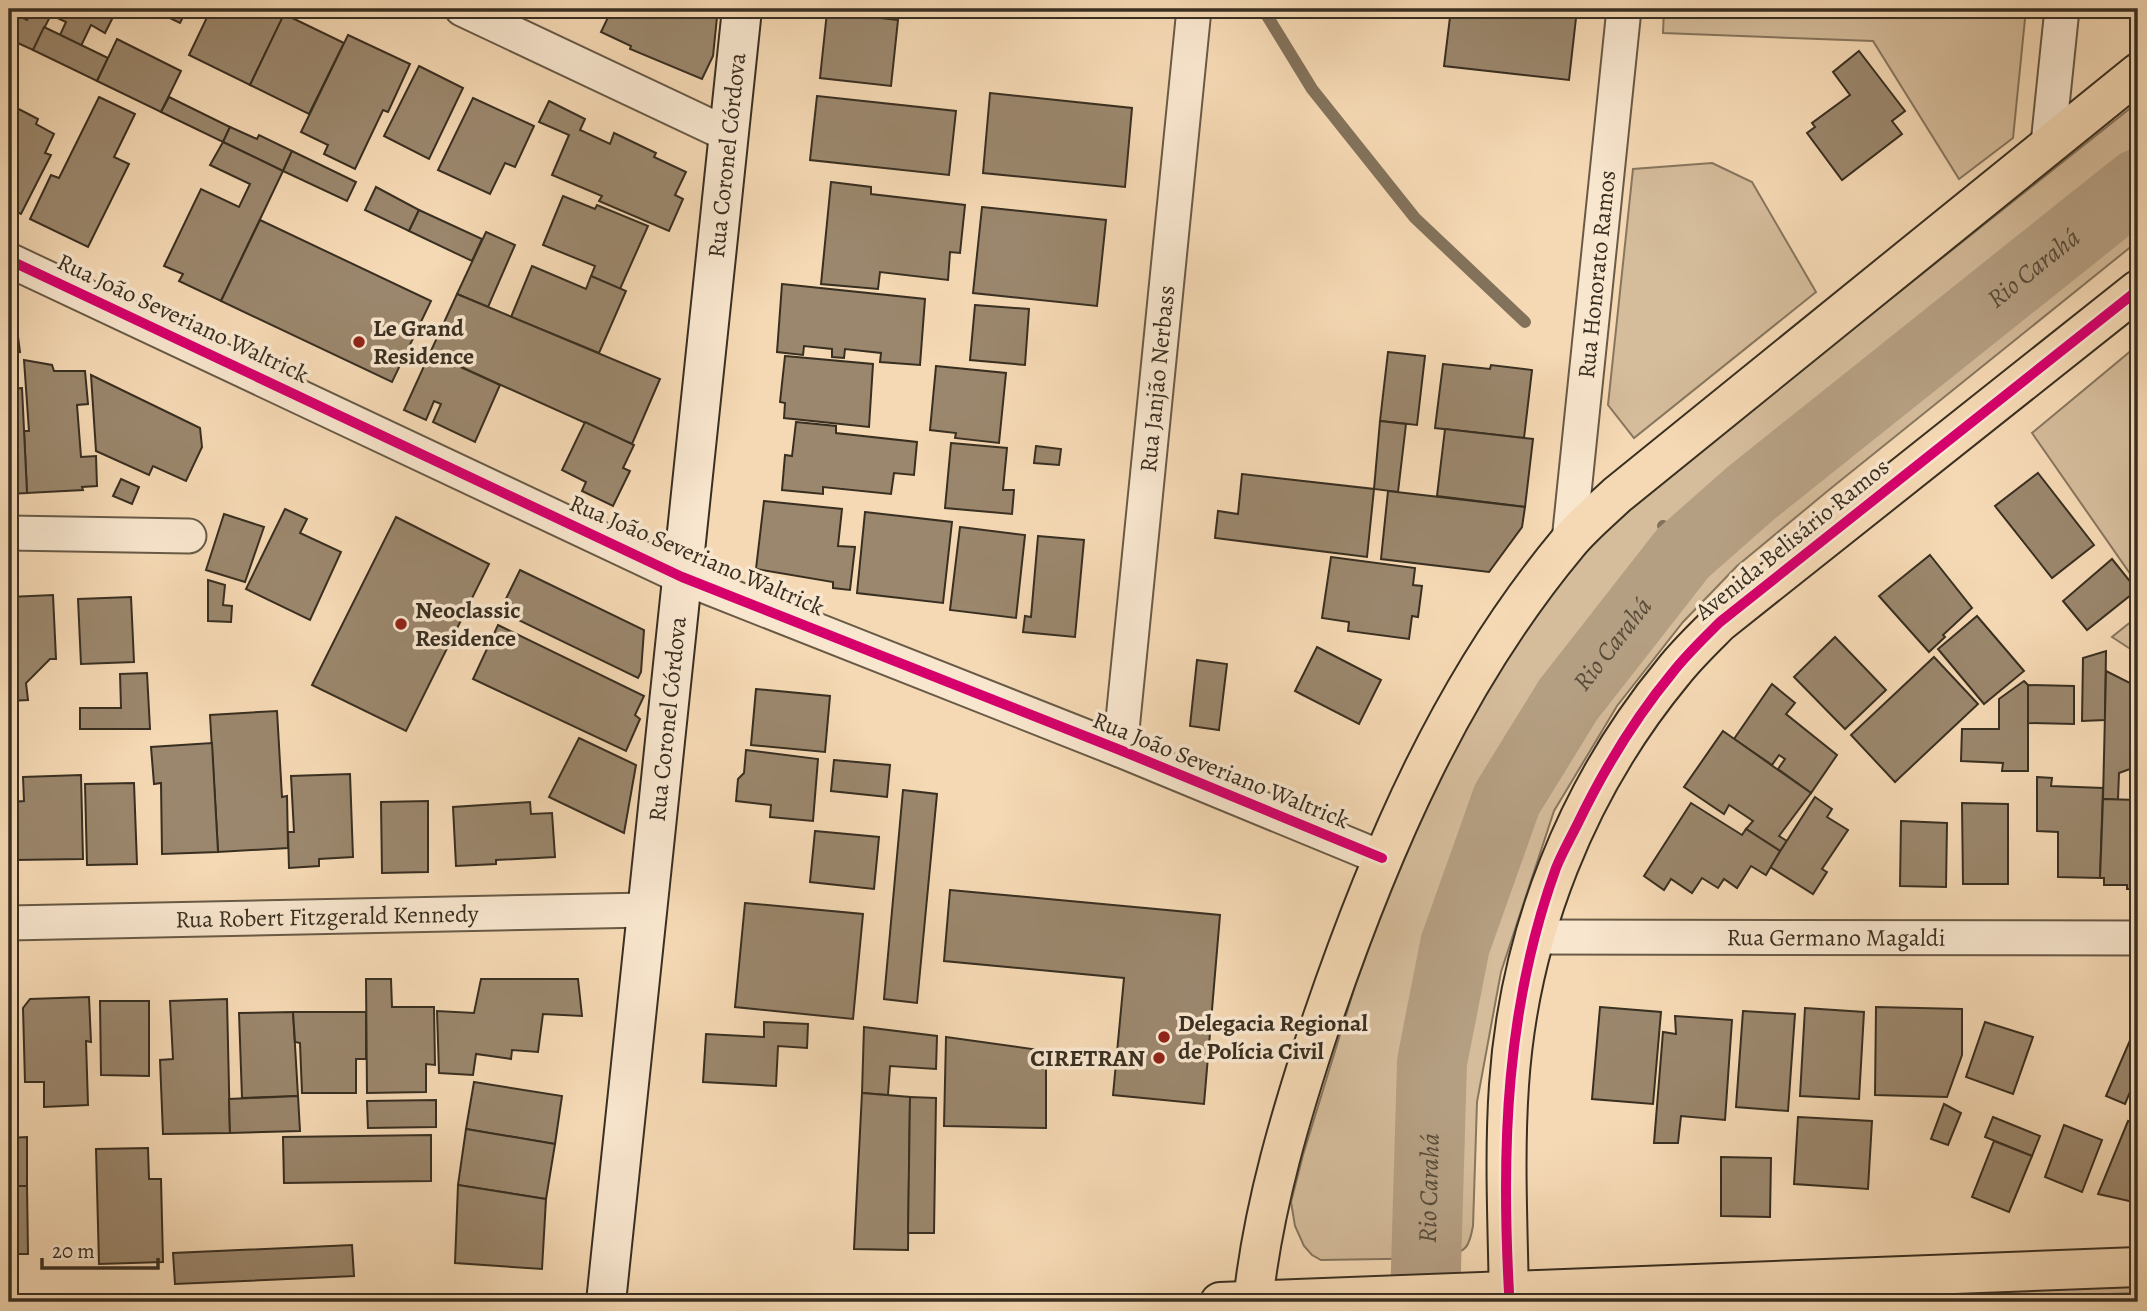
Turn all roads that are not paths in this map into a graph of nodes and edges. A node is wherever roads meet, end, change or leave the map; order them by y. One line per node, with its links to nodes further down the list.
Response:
1 (462, 9): 7 (street)
2 (742, 9): 7 (street, Rua Coronel Córdova)
3 (1194, 9): 15 (street, Rua Janjão Nerbass)
4 (1624, 9): 13 (street, Rua Honorato Ramos)
5 (2062, 9): 8 (street)
6 (2138, 73): 8 (main road)
7 (729, 135): 14 (street, Rua Coronel Córdova)
8 (2048, 144): 13 (main road)
9 (9, 260): 14 (street, Rua João Severiano Waltrick)
10 (2138, 290): 19 (main road, Avenida Belisário Ramos)
11 (9, 533): 12 (street)
12 (189, 536)
13 (1569, 541): 16 (main road)
14 (682, 577): 15 (street, Rua João Severiano Waltrick); 17 (street, Rua Coronel Córdova)
15 (1121, 750): 16 (street, Rua João Severiano Waltrick)
16 (1382, 858): 23 (main road)
17 (647, 910): 18 (street, Rua Robert Fitzgerald Kennedy); 24 (street, Rua Coronel Córdova)
18 (9, 923)
19 (1535, 937): 20 (street, Rua Germano Magaldi); 22 (main road, Avenida Belisário Ramos)
20 (2138, 938)
21 (2138, 1267): 22 (main road)
22 (1500, 1296): 23 (main road)
23 (1242, 1301)
24 (606, 1302)

